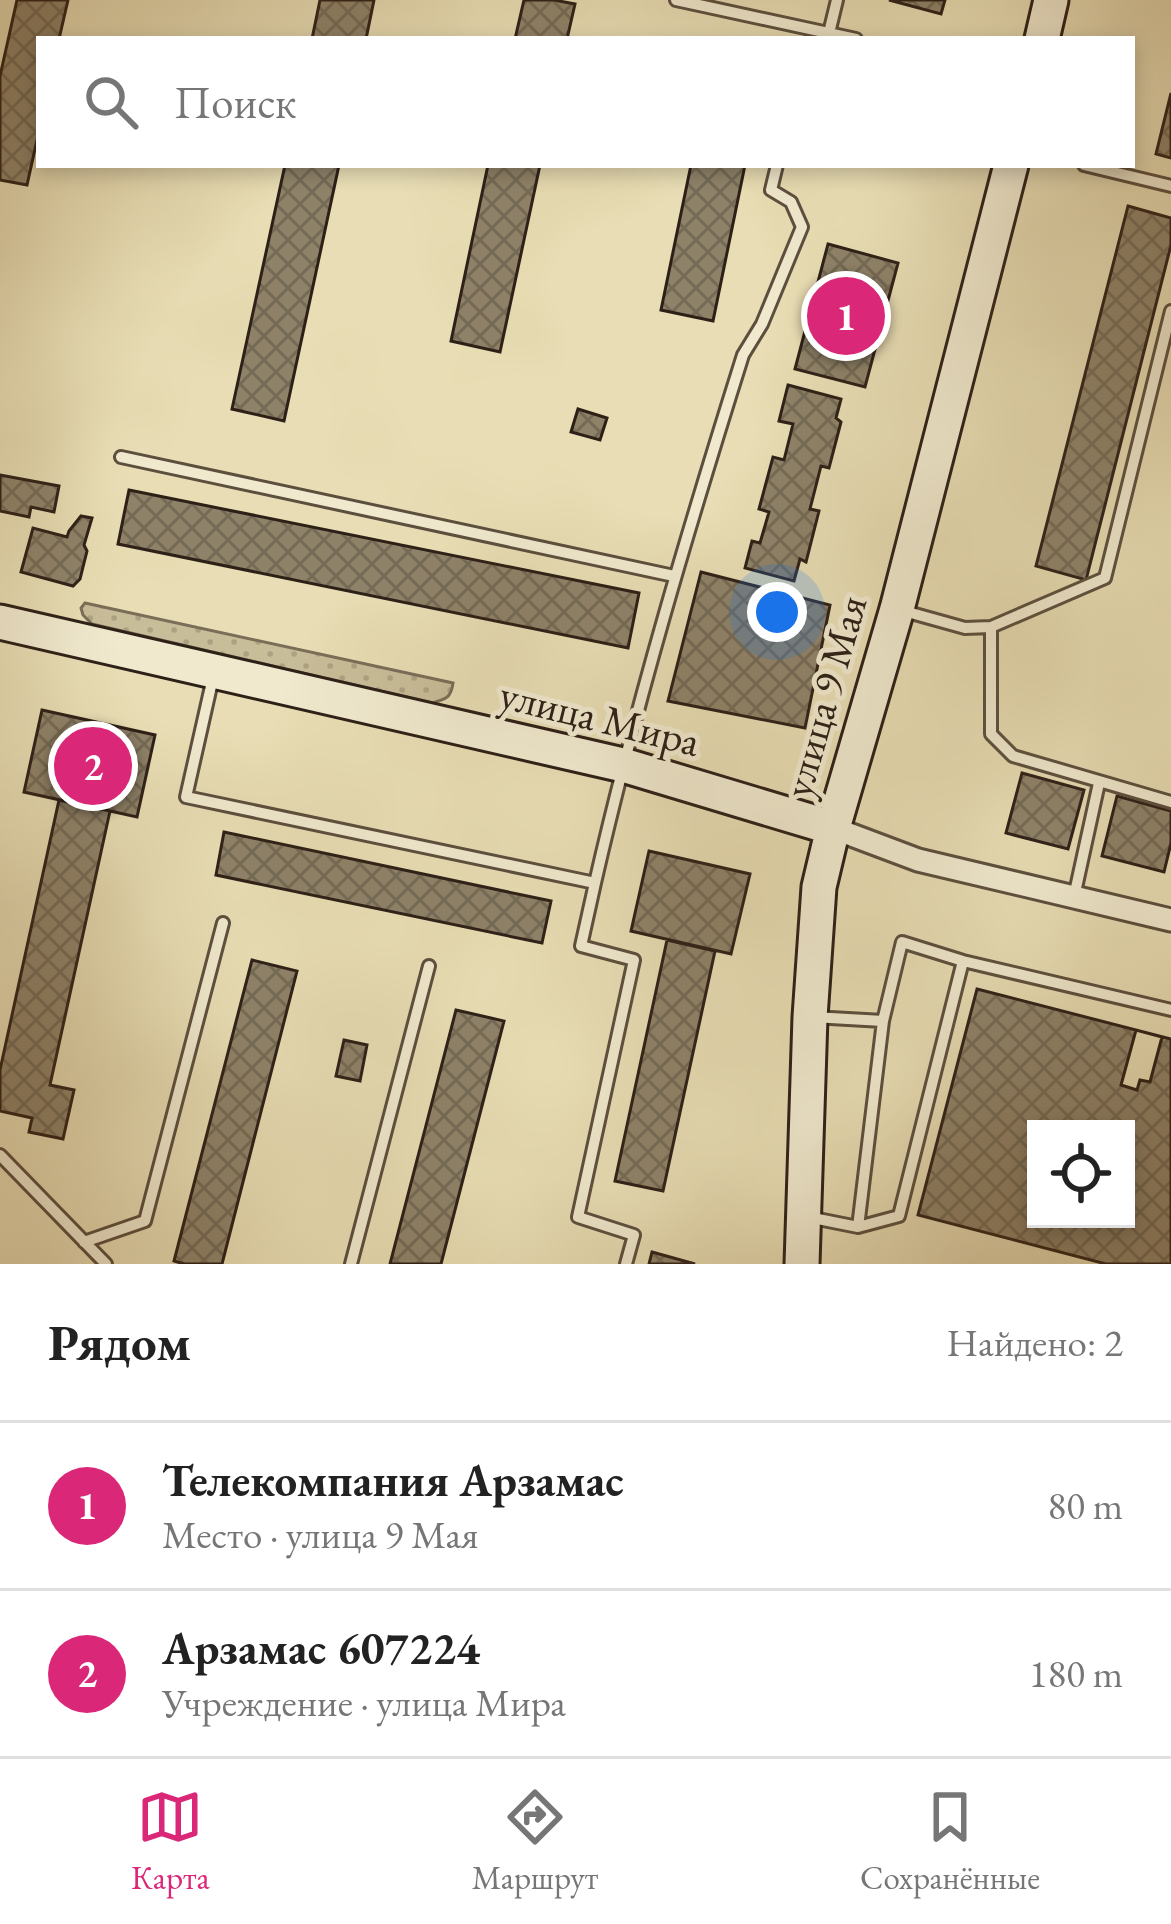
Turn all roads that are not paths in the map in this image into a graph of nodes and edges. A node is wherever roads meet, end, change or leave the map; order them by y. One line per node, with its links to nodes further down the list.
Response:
1 (676, 0): 5 (lane)
2 (837, 0): 4 (lane)
3 (1051, 0): 7 (main road)
4 (829, 33): 5 (lane); 6 (lane)
5 (808, 34)
6 (842, 36)
7 (1043, 36)
8 (776, 168): 14 (lane)
9 (1010, 168): 15 (main road, улица 9 Мая)
10 (1096, 168): 11 (lane)
11 (1171, 186)
12 (1171, 311): 17 (lane)
13 (121, 458): 14 (lane)
14 (674, 576): 19 (lane)
15 (897, 609): 17 (lane); 22 (main road, улица 9 Мая)
16 (0, 622): 18 (main road, улица Мира)
17 (991, 627): 20 (lane)
18 (214, 672): 19 (main road, улица Мира); 23 (lane)
19 (623, 765): 22 (main road, улица Мира); 23 (lane)
20 (1099, 783): 21 (lane); 24 (lane)
21 (1171, 802)
22 (832, 828): 24 (street, улица Мира); 30 (main road, улица 9 Мая)
23 (595, 883): 38 (lane)
24 (1074, 899): 25 (street, улица Мира)
25 (1171, 920)
26 (223, 923): 35 (lane)
27 (962, 961): 29 (lane); 31 (lane); 34 (lane)
28 (429, 966): 37 (lane)
29 (1171, 1010)
30 (810, 1017): 31 (lane); 33 (main road, улица 9 Мая)
31 (883, 1021): 34 (lane)
32 (0, 1155): 35 (lane)
33 (803, 1216): 34 (lane); 39 (main road, улица 9 Мая)
34 (858, 1227)
35 (84, 1242): 36 (lane)
36 (106, 1264)
37 (351, 1264)
38 (626, 1264)
39 (802, 1264)

